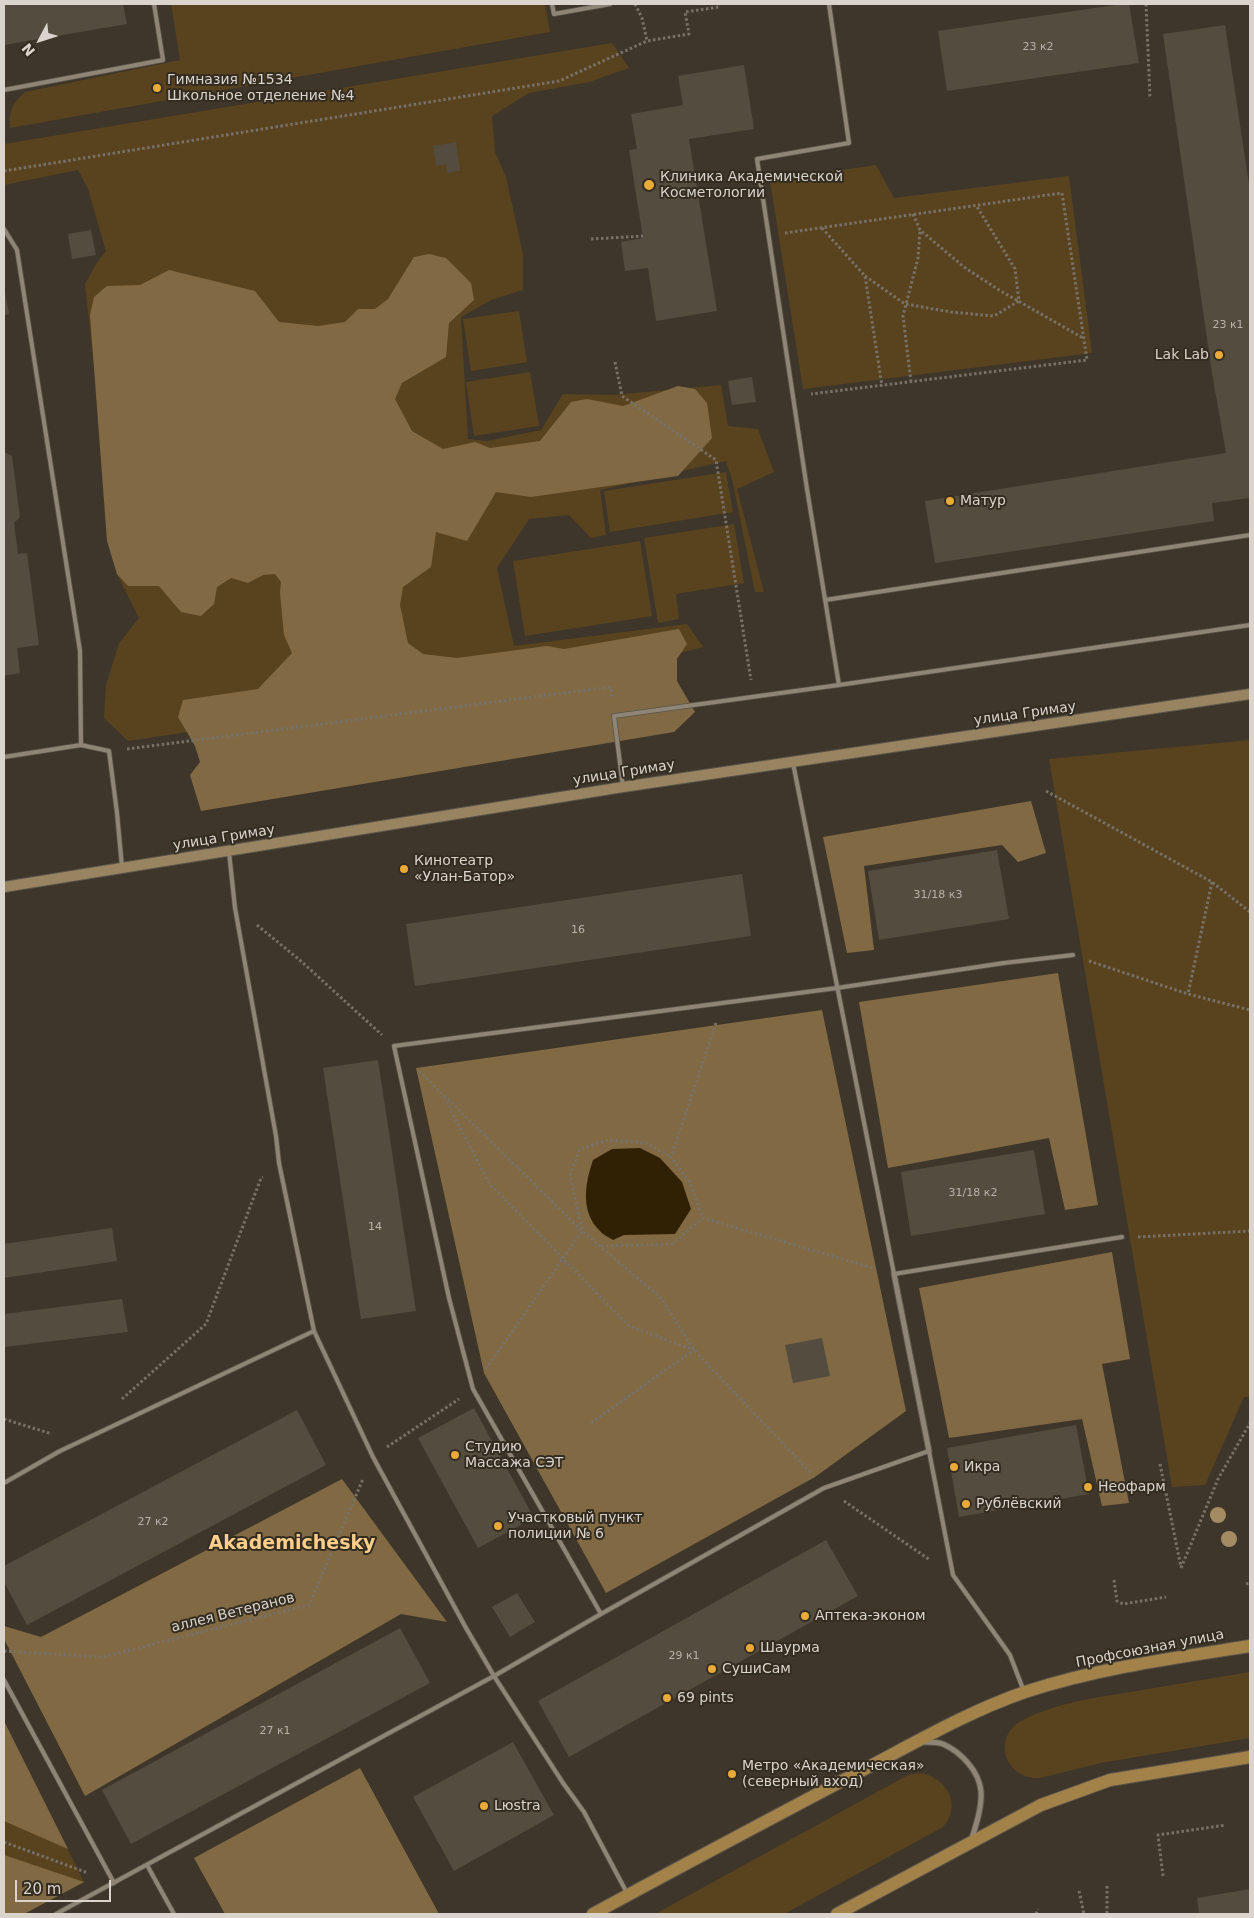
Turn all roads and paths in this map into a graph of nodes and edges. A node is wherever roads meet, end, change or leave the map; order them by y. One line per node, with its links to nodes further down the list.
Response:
1 (154, 4): 9 (lane)
2 (552, 4): 3 (lane)
3 (610, 4)
4 (635, 4): 8 (path)
5 (718, 4): 8 (path)
6 (829, 4): 17 (lane)
7 (1146, 4): 10 (path)
8 (647, 42): 11 (path)
9 (4, 90)
10 (1150, 98)
11 (4, 171)
12 (976, 205): 13 (path); 21 (path); 23 (path)
13 (913, 214): 14 (path); 16 (path)
14 (822, 228): 17 (path); 20 (path)
15 (4, 229): 35 (lane)
16 (920, 230): 21 (path); 22 (path)
17 (769, 235): 27 (lane)
18 (643, 236): 19 (path)
19 (591, 239)
20 (865, 276): 22 (path); 26 (path)
21 (1019, 301): 22 (path); 23 (path)
22 (905, 304): 25 (path)
23 (1083, 338): 25 (path)
24 (615, 362): 33 (path)
25 (911, 382): 26 (path)
26 (882, 386): 27 (path)
27 (793, 397): 29 (lane)
28 (1250, 535): 29 (lane)
29 (825, 600): 31 (lane)
30 (1250, 625): 31 (lane)
31 (839, 685): 33 (lane)
32 (1250, 694): 38 (street, улица Гримау)
33 (754, 696): 34 (lane)
34 (614, 716): 36 (path); 39 (lane)
35 (81, 745): 36 (lane); 37 (lane)
36 (109, 752): 42 (lane)
37 (4, 757)
38 (793, 761): 39 (street, улица Гримау); 48 (lane)
39 (622, 787): 41 (street, улица Гримау)
40 (1046, 791): 43 (path)
41 (228, 852): 42 (street, улица Гримау); 45 (lane)
42 (123, 869): 44 (street, улица Гримау)
43 (1212, 882): 46 (path); 49 (path)
44 (4, 888)
45 (235, 908): 52 (path); 55 (lane)
46 (1250, 912)
47 (1073, 955): 48 (lane); 49 (path)
48 (837, 988): 50 (lane); 62 (lane)
49 (1188, 994): 51 (path)
50 (722, 1003): 52 (lane); 54 (path)
51 (1250, 1010)
52 (394, 1046): 53 (path); 65 (lane)
53 (442, 1094): 57 (path); 61 (path)
54 (671, 1157): 56 (path); 57 (path)
55 (279, 1164): 63 (lane); 66 (path)
56 (703, 1218): 60 (path); 62 (path)
57 (582, 1231): 60 (path); 61 (path)
58 (1250, 1231): 59 (path)
59 (1122, 1237): 62 (lane)
60 (601, 1246): 64 (path)
61 (562, 1258): 64 (path); 65 (path)
62 (894, 1274): 71 (street)
63 (314, 1331): 72 (lane); 74 (lane)
64 (694, 1350): 68 (path); 75 (path)
65 (473, 1389): 72 (path); 79 (lane)
66 (123, 1398)
67 (4, 1419): 70 (path)
68 (591, 1423)
69 (1250, 1423): 73 (path)
70 (52, 1435)
71 (929, 1451): 75 (lane); 76 (lane)
72 (373, 1457): 81 (path, аллея Ветеранов); 82 (lane)
73 (1160, 1464)
74 (4, 1483)
75 (824, 1488): 76 (path); 79 (lane)
76 (953, 1575): 84 (lane)
77 (1114, 1580): 78 (path)
78 (1166, 1597)
79 (601, 1614): 82 (lane)
80 (1250, 1646): 84 (main road, Профсоюзная улица)
81 (4, 1651)
82 (494, 1676): 90 (lane); 95 (lane)
83 (4, 1680): 92 (lane)
84 (1025, 1693): 85 (main road, Профсоюзная улица)
85 (918, 1741): 89 (street); 95 (main road, Профсоюзная улица)
86 (1250, 1757): 89 (main road)
87 (1226, 1826): 91 (path)
88 (4, 1842): 92 (path)
89 (970, 1842): 100 (main road)
90 (147, 1865): 92 (lane); 98 (lane)
91 (1164, 1876)
92 (114, 1883): 97 (lane)
93 (1107, 1886): 103 (path)
94 (1079, 1891): 102 (path)
95 (628, 1895): 99 (main road, Профсоюзная улица)
96 (1038, 1909): 101 (path)
97 (56, 1914)
98 (174, 1914)
99 (592, 1914)
100 (837, 1914)
101 (1036, 1914)
102 (1084, 1914)
103 (1108, 1914)

